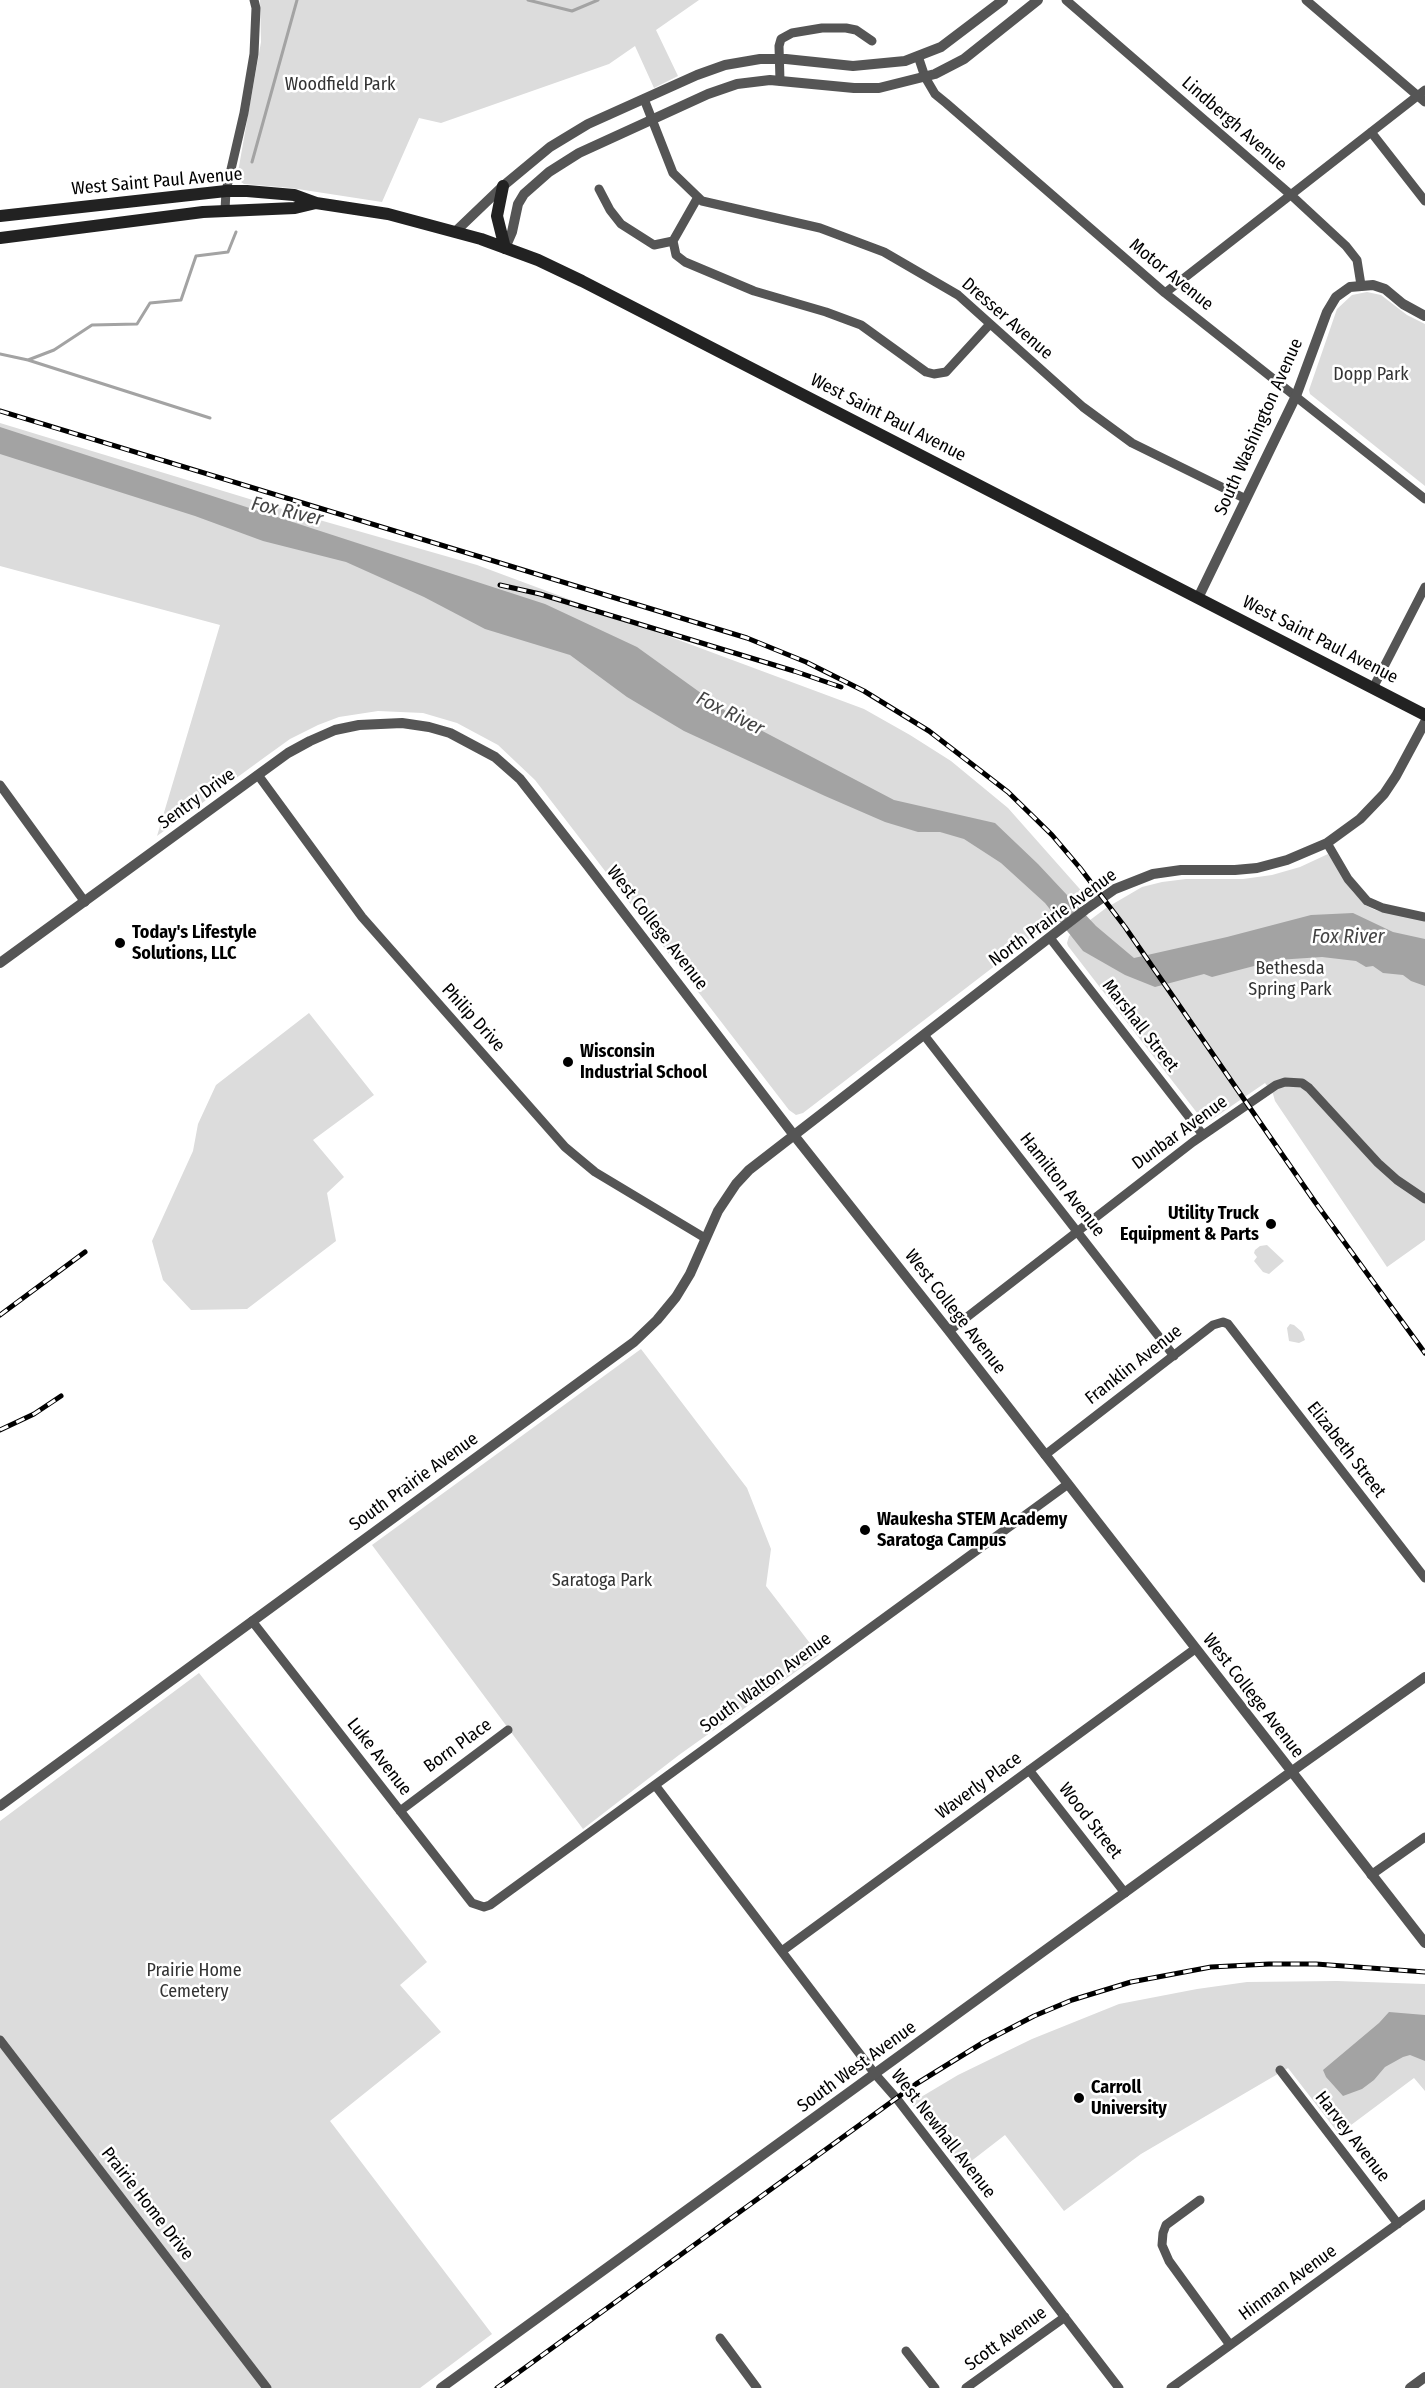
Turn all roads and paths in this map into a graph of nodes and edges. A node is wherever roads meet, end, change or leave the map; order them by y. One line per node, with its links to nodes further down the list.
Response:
1 (254, 0): 21 (street)
2 (1003, 0): 7 (street)
3 (1038, 0): 9 (street)
4 (1066, 0): 22 (street, Lindbergh Avenue)
5 (1306, 0): 12 (street)
6 (872, 41): 8 (street)
7 (918, 56): 8 (street); 9 (street, Motor Avenue)
8 (779, 59): 10 (street); 13 (street)
9 (925, 77): 10 (street); 33 (street, Motor Avenue)
10 (780, 81): 15 (street)
11 (1425, 90): 12 (street)
12 (1416, 97): 14 (street); 16 (street)
13 (644, 99): 15 (street, Dresser Avenue); 17 (street)
14 (1425, 102)
15 (652, 120): 18 (street); 23 (street, Dresser Avenue)
16 (1371, 132): 22 (street); 24 (street)
17 (526, 166): 18 (street); 19 (street)
18 (539, 180): 31 (street)
19 (502, 186): 28 (street); 31 (main road)
20 (599, 189): 30 (street)
21 (226, 191): 25 (main road, West Saint Paul Avenue); 26 (street); 27 (main road, West Saint Paul Avenue)
22 (1291, 195): 32 (street, Lindbergh Avenue); 33 (street)
23 (698, 197): 30 (street); 35 (street, Dresser Avenue)
24 (1425, 201)
25 (316, 203): 26 (main road, West Saint Paul Avenue); 28 (main road, West Saint Paul Avenue)
26 (225, 210): 29 (main road, West Saint Paul Avenue)
27 (0, 216)
28 (456, 231): 31 (main road, West Saint Paul Avenue)
29 (0, 238)
30 (673, 242): 35 (street)
31 (505, 248): 40 (main road, West Saint Paul Avenue)
32 (1361, 285): 34 (street); 36 (street, South Washington Avenue)
33 (1165, 293): 36 (street, Motor Avenue)
34 (1425, 316)
35 (990, 324): 37 (street, Dresser Avenue)
36 (1296, 396): 37 (street, South Washington Avenue); 38 (street, Motor Avenue)
37 (1246, 499): 40 (street, South Washington Avenue)
38 (1425, 499)
39 (1425, 587): 41 (street)
40 (1198, 597): 41 (main road, West Saint Paul Avenue)
41 (1373, 688): 42 (main road, West Saint Paul Avenue)
42 (1425, 715)
43 (1425, 722): 47 (street, North Prairie Avenue)
44 (436, 729): 45 (street, Sentry Drive); 53 (street, West College Avenue)
45 (258, 775): 48 (street, Sentry Drive); 57 (street, Philip Drive)
46 (0, 785): 48 (street)
47 (1327, 843): 49 (street); 50 (street, North Prairie Avenue)
48 (85, 902): 51 (street, Sentry Drive)
49 (1425, 917)
50 (1050, 938): 52 (street, North Prairie Avenue); 54 (street, Marshall Street)
51 (0, 963)
52 (924, 1035): 53 (street, North Prairie Avenue); 56 (street, Hamilton Avenue)
53 (793, 1134): 57 (street, South Prairie Avenue); 58 (street, West College Avenue)
54 (1203, 1135): 55 (street, Dunbar Avenue); 56 (street, Dunbar Avenue)
55 (1425, 1199)
56 (1077, 1232): 58 (street, Dunbar Avenue); 60 (street, Hamilton Avenue)
57 (705, 1238): 64 (street, South Prairie Avenue)
58 (949, 1331): 61 (street, West College Avenue)
59 (1242, 1342): 60 (street, Franklin Avenue); 63 (street, Elizabeth Street)
60 (1174, 1356): 61 (street, Franklin Avenue)
61 (1046, 1455): 62 (street, West College Avenue)
62 (1068, 1484): 65 (street, West College Avenue); 70 (street, South Walton Avenue)
63 (1425, 1578)
64 (252, 1621): 71 (street, South Prairie Avenue); 72 (street, Luke Avenue)
65 (1195, 1649): 68 (street, Waverly Place); 69 (street, West College Avenue)
66 (1425, 1677): 69 (street, South West Avenue)
67 (508, 1730): 72 (street, Born Place)
68 (1029, 1770): 75 (street, Wood Street); 78 (street, Waverly Place)
69 (1291, 1772): 74 (street, West College Avenue); 75 (street, South West Avenue)
70 (655, 1785): 76 (street, South Walton Avenue); 78 (street, West Newhall Avenue)
71 (0, 1806)
72 (400, 1811): 76 (street, Luke Avenue)
73 (1425, 1837): 74 (street)
74 (1371, 1875): 77 (street, West College Avenue)
75 (1125, 1893): 81 (street, South West Avenue)
76 (483, 1907)
77 (1425, 1943)
78 (782, 1951): 81 (street, West Newhall Avenue)
79 (0, 2040): 90 (street, Prairie Home Drive)
80 (1280, 2070): 84 (street, Harvey Avenue)
81 (875, 2074): 85 (street, West Newhall Avenue); 91 (street, South West Avenue)
82 (1200, 2200): 87 (street)
83 (1425, 2204): 84 (street, Hinman Avenue)
84 (1398, 2224): 87 (street, Hinman Avenue)
85 (1065, 2317): 94 (street, Scott Avenue); 95 (street, West Newhall Avenue)
86 (720, 2338): 92 (street)
87 (1230, 2345): 96 (street, Hinman Avenue)
88 (906, 2350): 93 (street)
89 (1425, 2377): 97 (street)
90 (267, 2388)
91 (441, 2388)
92 (757, 2388)
93 (935, 2388)
94 (966, 2388)
95 (1119, 2388)
96 (1171, 2388)
97 (1410, 2388)

